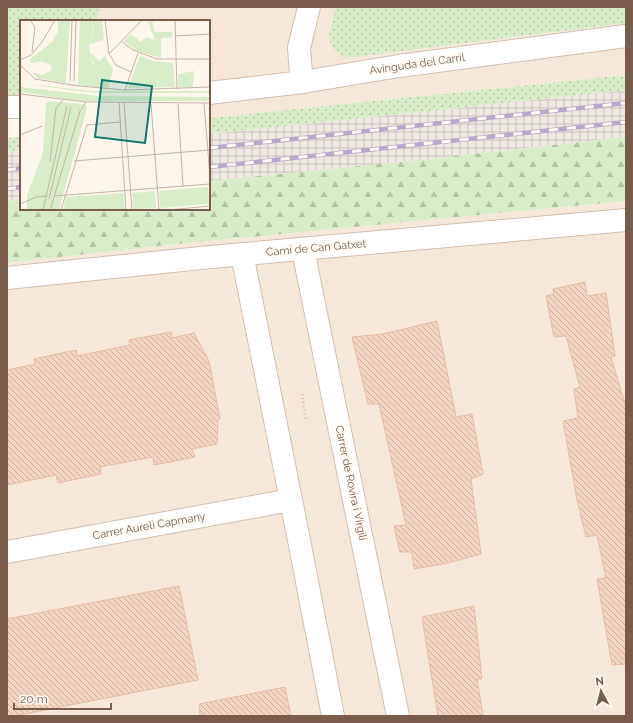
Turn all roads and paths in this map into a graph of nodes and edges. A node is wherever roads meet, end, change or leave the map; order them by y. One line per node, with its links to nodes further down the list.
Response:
1 (309, 7): 3 (street)
2 (626, 36): 3 (street, Avinguda del Carril)
3 (303, 82): 4 (street, Avinguda del Carril)
4 (210, 93)
5 (7, 107): 6 (street)
6 (20, 107)
7 (626, 220): 8 (street, Camí de Can Gatxet)
8 (303, 250): 9 (street, Camí de Can Gatxet); 14 (street, Carrer de Rovira i Virgili)
9 (242, 254): 10 (street, Camí de Can Gatxet); 11 (street)
10 (7, 278)
11 (291, 500): 12 (street, Carrer Aureli Capmany); 13 (street)
12 (7, 552)
13 (333, 716)
14 (398, 716)

